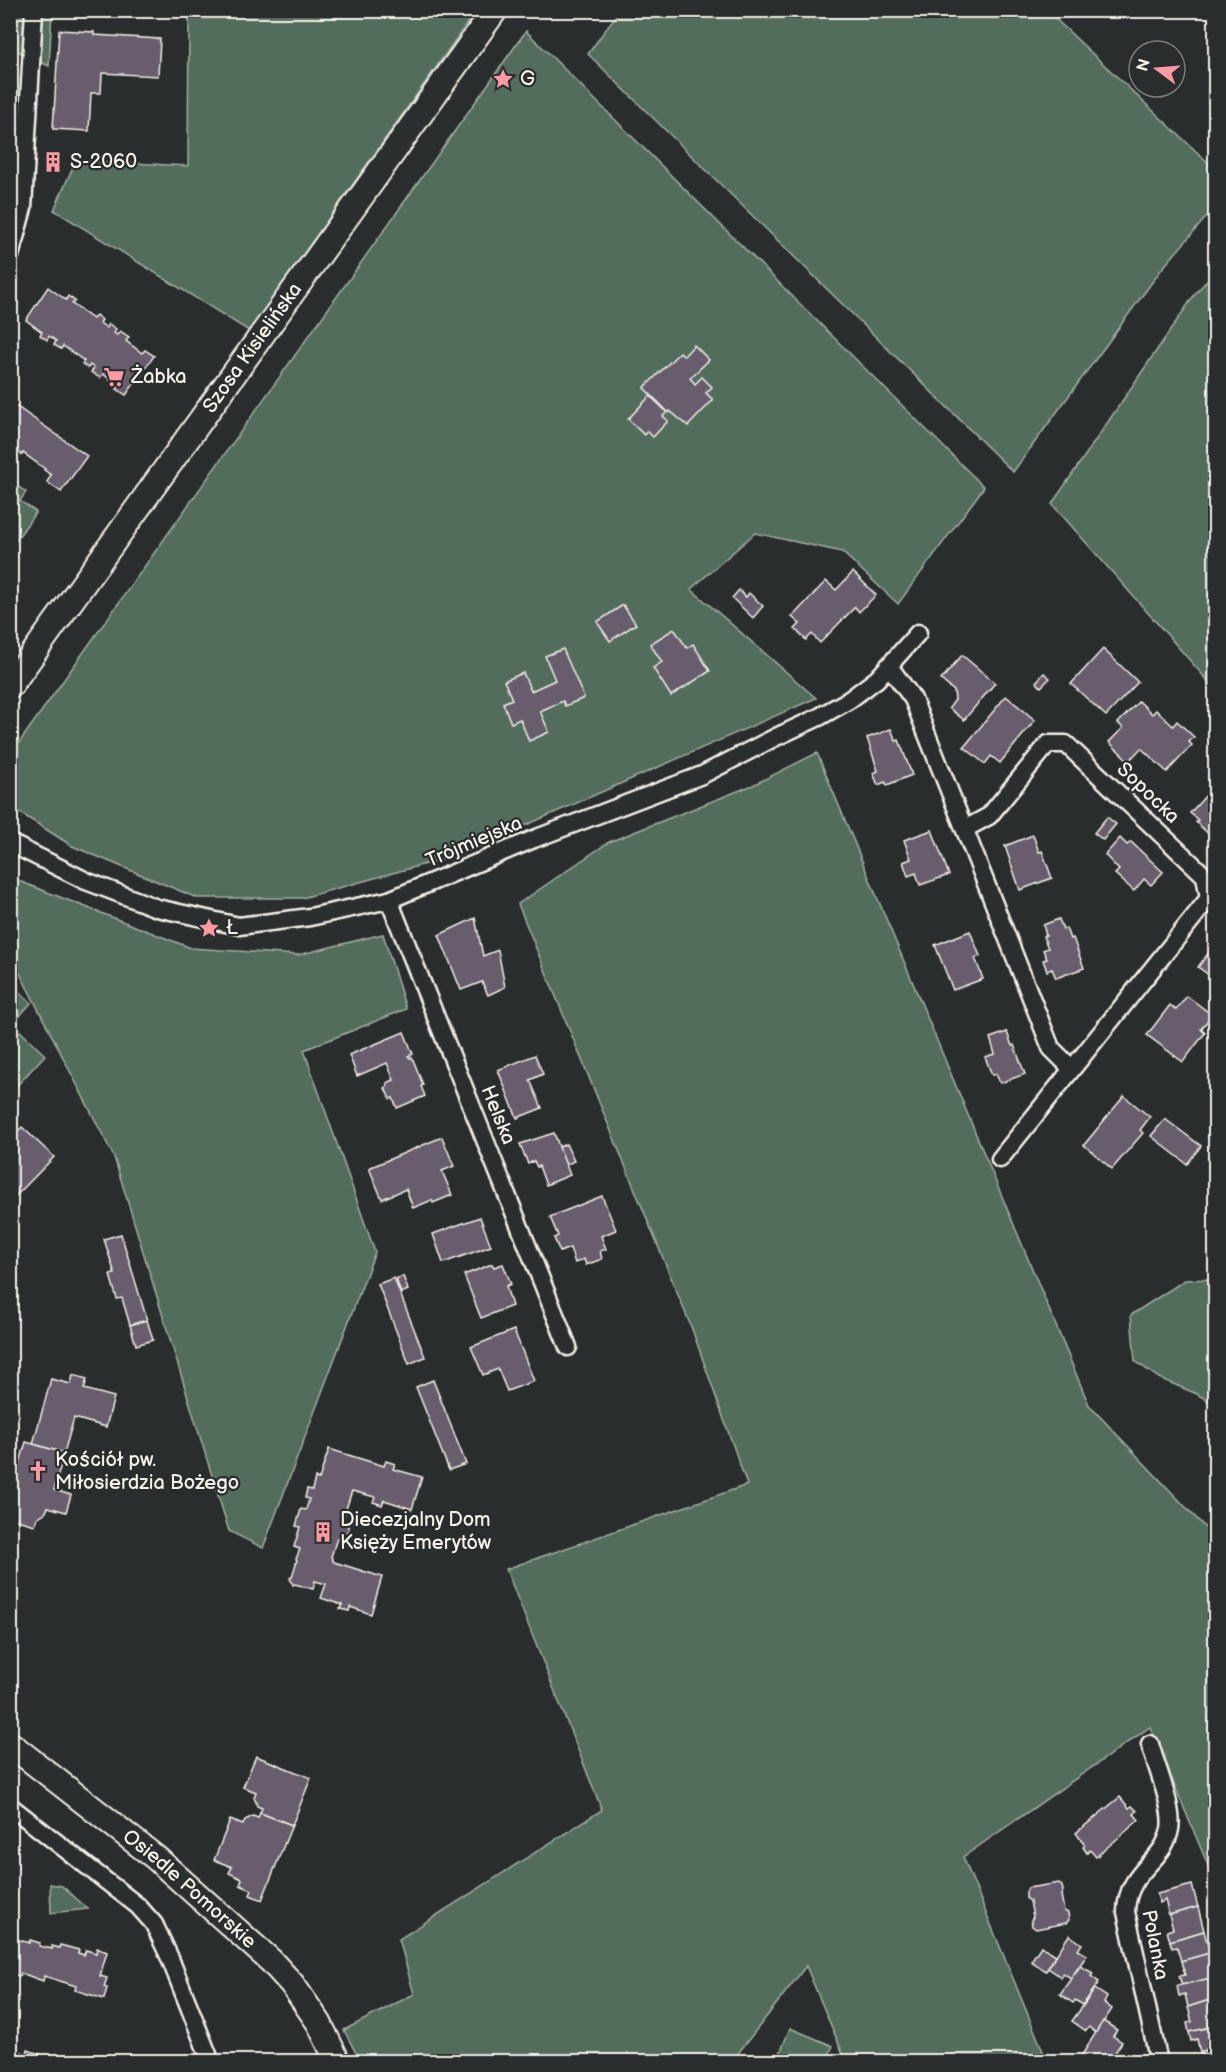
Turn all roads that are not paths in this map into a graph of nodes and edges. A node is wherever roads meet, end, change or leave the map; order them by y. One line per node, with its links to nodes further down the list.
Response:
1 (34, 10): 3 (street)
2 (495, 10): 6 (street, Szosa Kisielińska)
3 (10, 256)
4 (918, 633): 5 (street, Trójmiejska)
5 (889, 666): 7 (street); 9 (street, Trójmiejska)
6 (10, 686)
7 (965, 829): 10 (street); 10 (street, Sopocka)
8 (10, 843): 9 (street, Trójmiejska)
9 (389, 900): 12 (street, Helska)
10 (1071, 1068): 11 (street, Sopocka)
11 (1000, 1159)
12 (568, 1347)
13 (10, 1744): 17 (street, Osiedle Pomorskie)
14 (1150, 1744): 18 (street, Polanka)
15 (10, 1806): 16 (street)
16 (211, 2061)
17 (338, 2061)
18 (1159, 2061)

